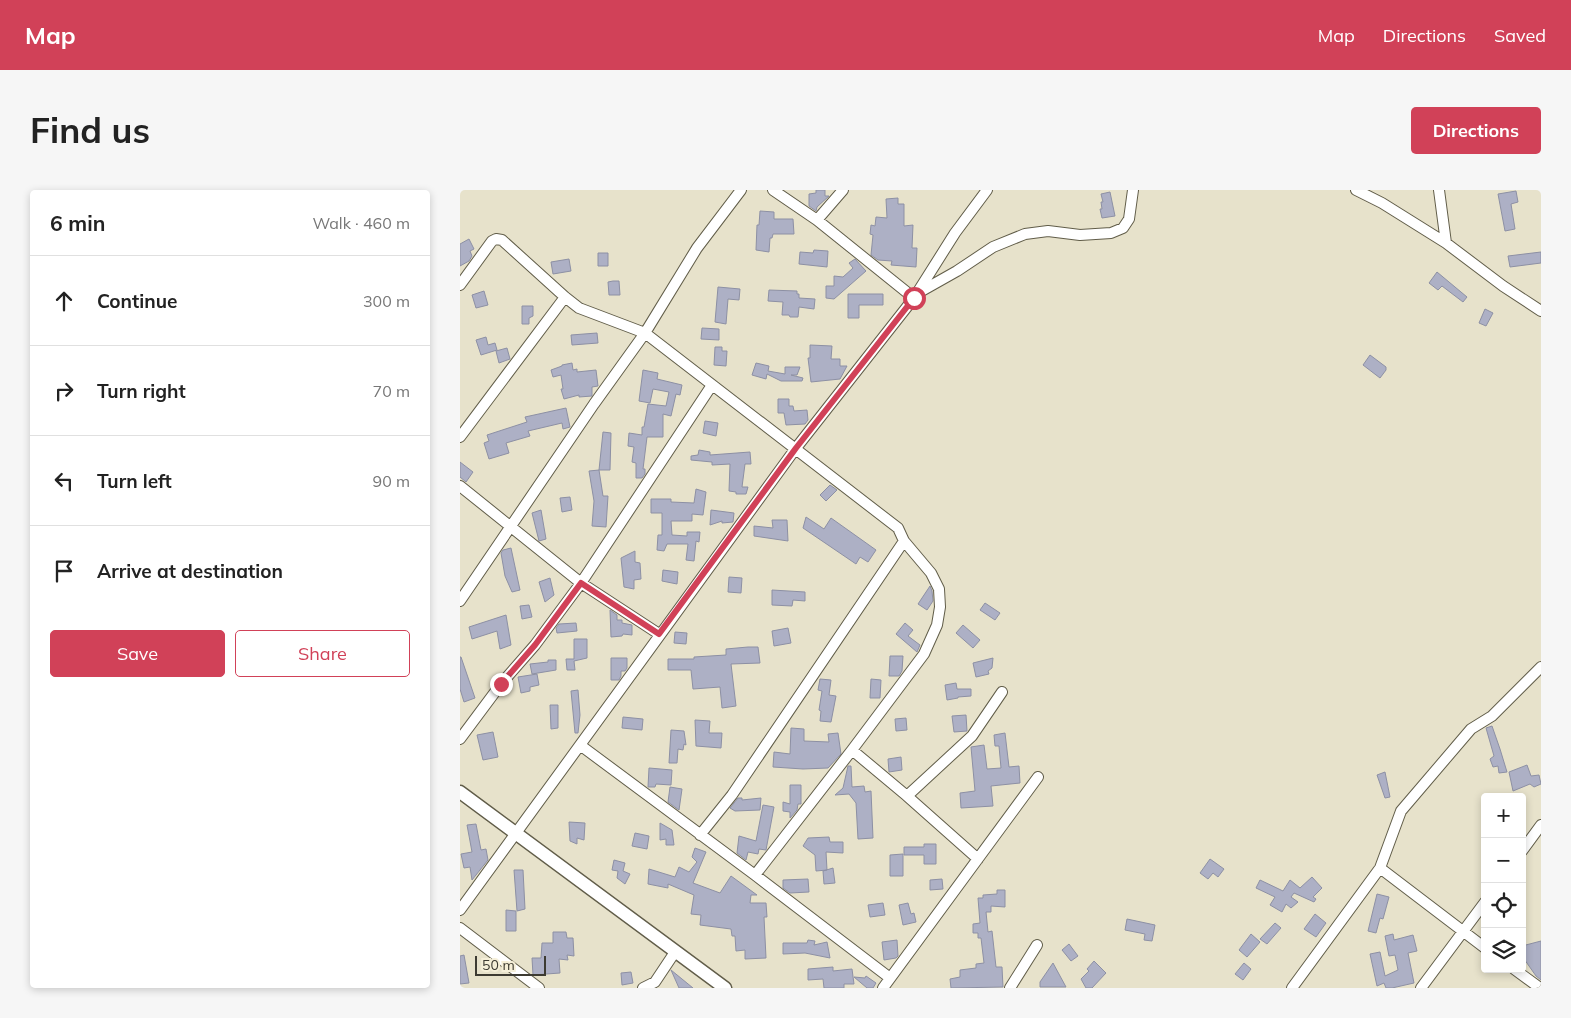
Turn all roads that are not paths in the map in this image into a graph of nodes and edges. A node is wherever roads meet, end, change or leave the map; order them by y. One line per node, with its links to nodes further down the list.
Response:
1 (741, 190): 14 (street)
2 (772, 190): 8 (street)
3 (844, 190): 8 (street)
4 (987, 190): 11 (street)
5 (1134, 190): 11 (street)
6 (1356, 190): 9 (street)
7 (1439, 190): 9 (street)
8 (817, 220): 11 (street)
9 (1446, 243): 13 (street)
10 (460, 285): 12 (street)
11 (916, 296): 17 (street)
12 (565, 297): 14 (street); 16 (street)
13 (1541, 311)
14 (645, 333): 15 (street); 19 (street)
15 (712, 385): 17 (street); 21 (street)
16 (460, 437)
17 (796, 448): 20 (street); 23 (street)
18 (460, 486): 19 (street)
19 (511, 526): 21 (street); 22 (street)
20 (904, 541): 28 (street); 34 (street)
21 (581, 583): 23 (street); 26 (street)
22 (460, 601)
23 (659, 634): 27 (street)
24 (1541, 667): 37 (street)
25 (1002, 692): 31 (street)
26 (460, 739)
27 (580, 745): 33 (street); 34 (street)
28 (852, 750): 31 (street); 38 (street)
29 (1038, 777): 36 (street)
30 (460, 792): 33 (street)
31 (908, 796): 36 (street)
32 (1541, 825): 35 (street)
33 (516, 833): 40 (street); 45 (street)
34 (700, 835): 38 (street)
35 (1526, 846)
36 (978, 859): 47 (street)
37 (1380, 868): 42 (street); 53 (street)
38 (755, 875): 47 (street)
39 (1481, 907): 42 (street)
40 (460, 910)
41 (460, 928): 48 (street)
42 (1463, 932): 44 (street); 54 (street)
43 (1037, 945): 52 (street)
44 (1481, 945)
45 (675, 952): 49 (street); 50 (street)
46 (1519, 973): 55 (street)
47 (890, 978): 51 (street)
48 (539, 988)
49 (643, 988)
50 (725, 988)
51 (883, 988)
52 (1010, 988)
53 (1292, 988)
54 (1421, 988)
55 (1540, 988)

